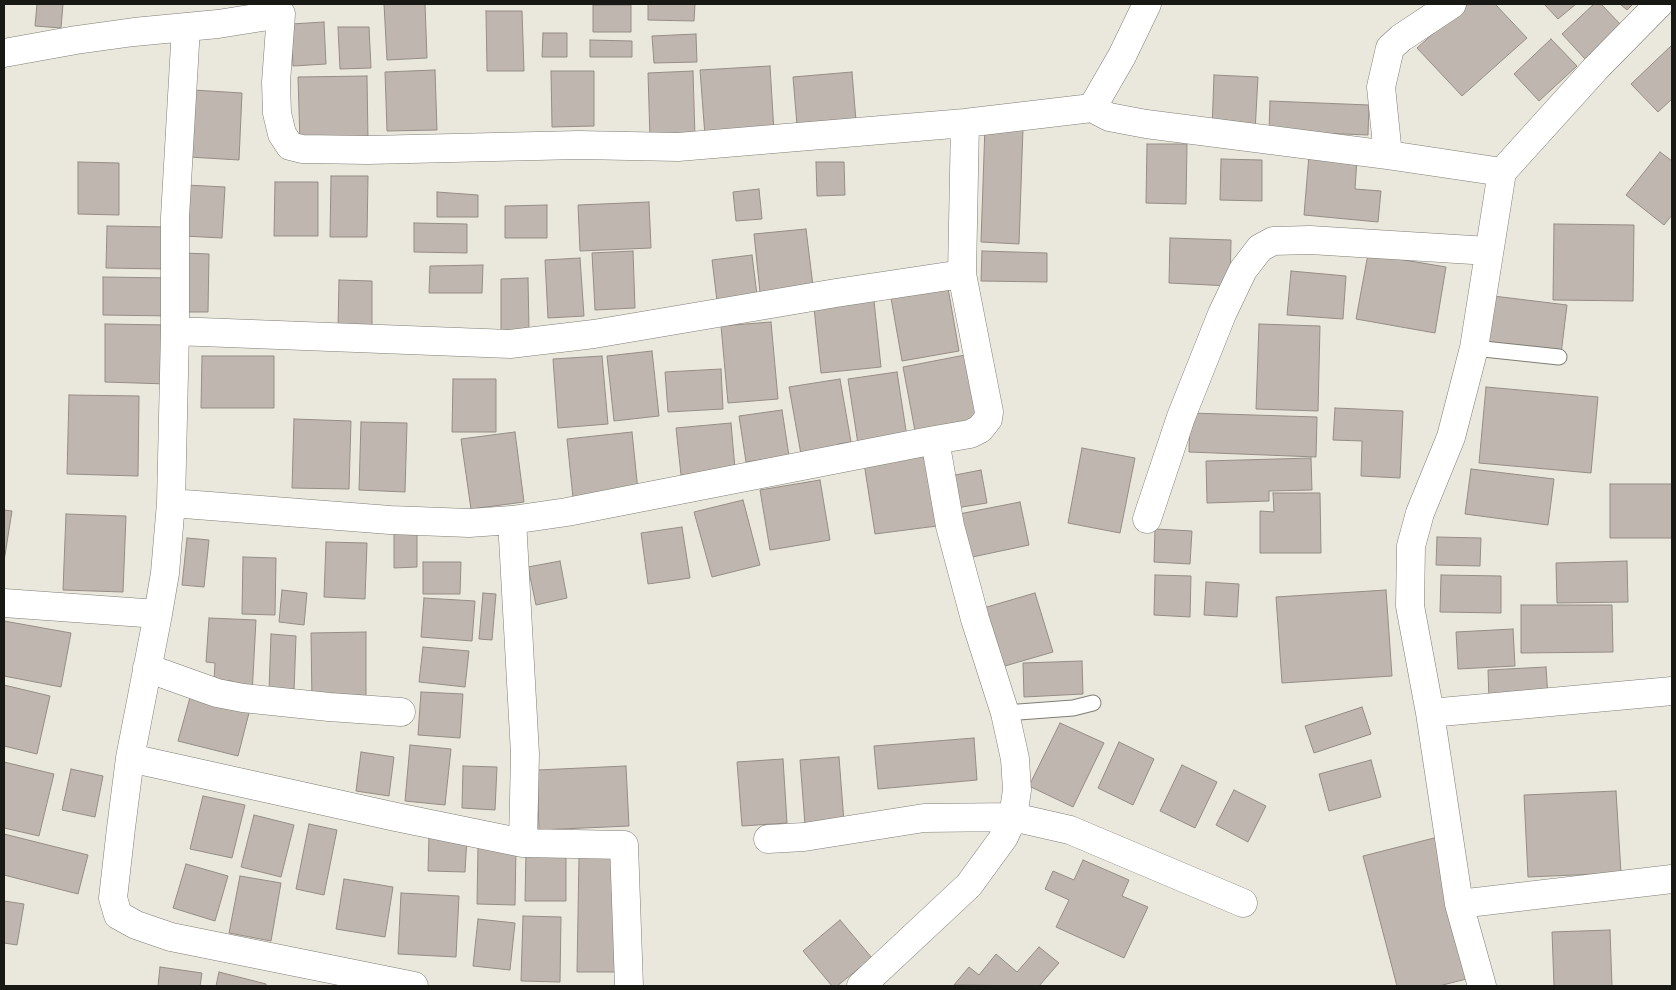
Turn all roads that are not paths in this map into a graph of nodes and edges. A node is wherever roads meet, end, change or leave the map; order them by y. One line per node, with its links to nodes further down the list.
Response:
1 (1147, 4): 7 (street)
2 (1452, 4): 9 (street)
3 (1659, 4): 10 (street)
4 (282, 9): 5 (street); 8 (street)
5 (186, 27): 6 (street); 13 (street)
6 (4, 53)
7 (1101, 113): 8 (street); 9 (street)
8 (965, 123): 12 (street)
9 (1388, 155): 10 (street)
10 (1502, 172): 11 (street)
11 (1489, 251): 14 (street); 18 (street)
12 (962, 274): 13 (street); 16 (street)
13 (176, 331): 17 (street)
14 (1474, 348): 15 (lane); 27 (street)
15 (1559, 357)
16 (935, 440): 19 (street); 26 (street)
17 (171, 503): 19 (street); 21 (street)
18 (1148, 519)
19 (512, 520): 31 (street)
20 (4, 603): 21 (street)
21 (158, 614): 22 (street)
22 (147, 668): 25 (street); 28 (street)
23 (1672, 691): 27 (street)
24 (1093, 703): 26 (lane)
25 (401, 712)
26 (1005, 713): 29 (street)
27 (1430, 713): 34 (street)
28 (130, 758): 31 (street); 35 (street)
29 (1013, 817): 30 (street); 33 (street); 37 (street)
30 (768, 839)
31 (523, 843): 36 (street)
32 (1672, 879): 34 (street)
33 (1243, 903)
34 (1459, 904): 38 (street)
35 (414, 986)
36 (629, 986)
37 (861, 986)
38 (1482, 986)

